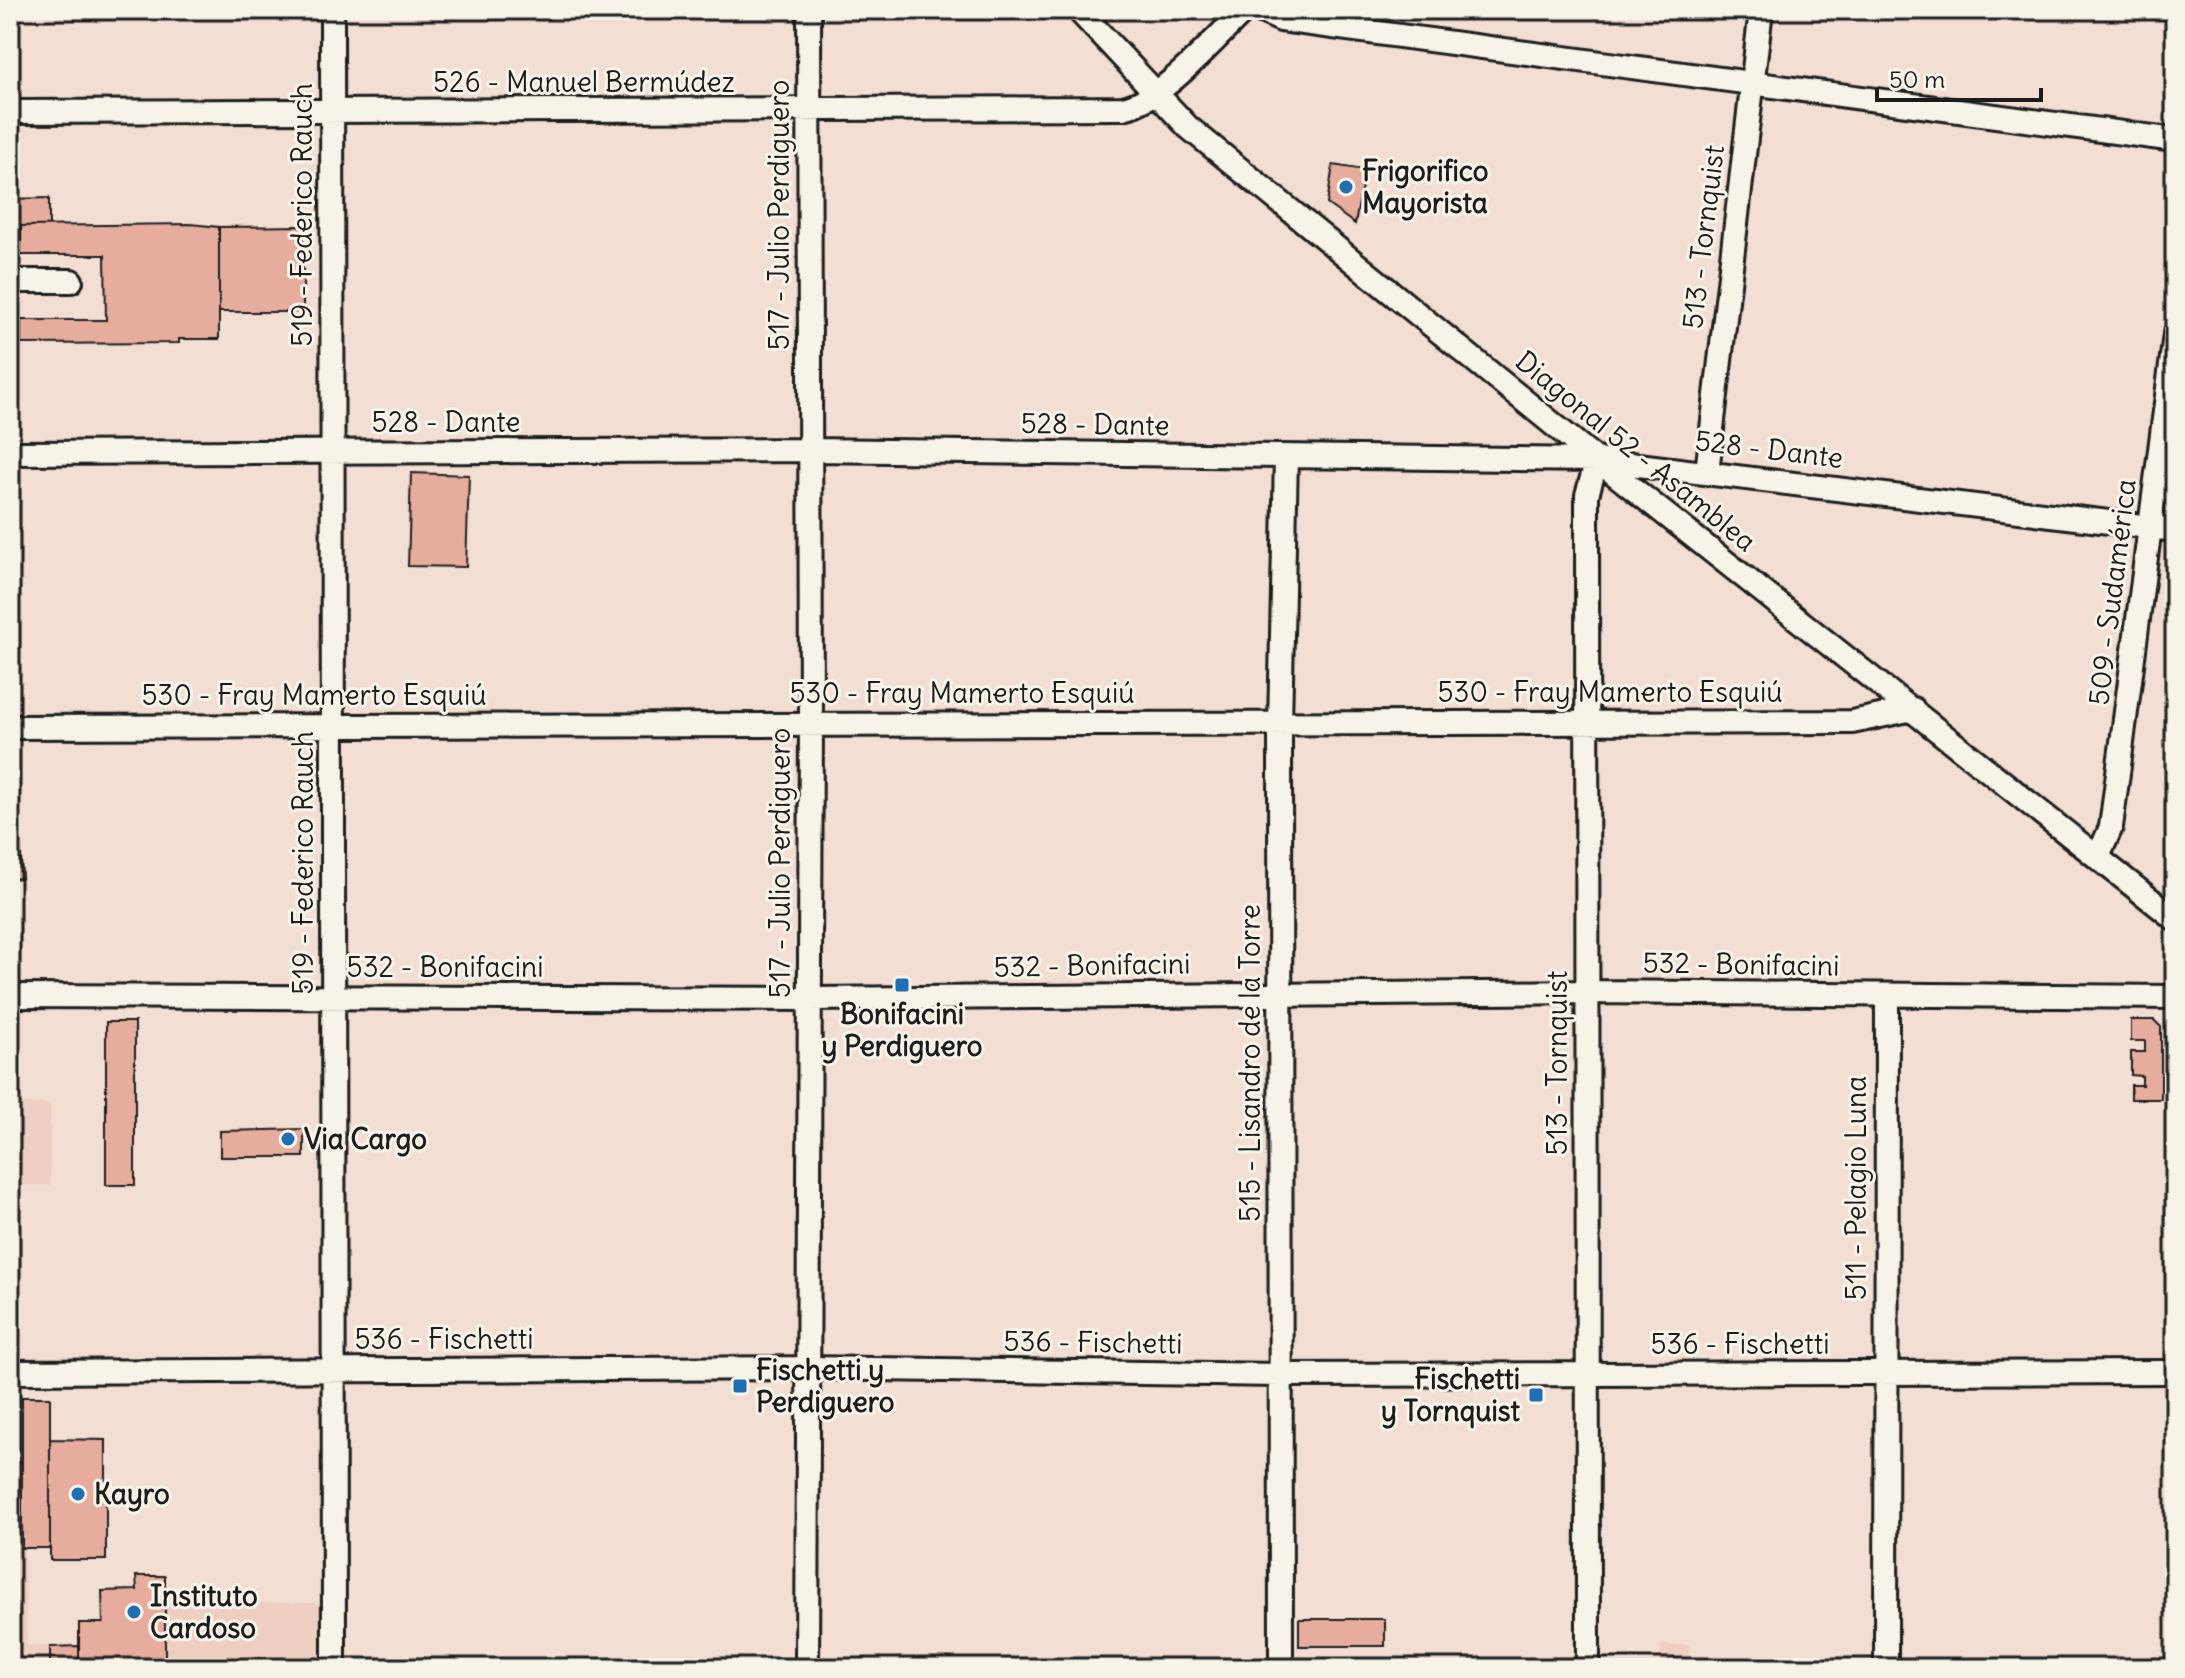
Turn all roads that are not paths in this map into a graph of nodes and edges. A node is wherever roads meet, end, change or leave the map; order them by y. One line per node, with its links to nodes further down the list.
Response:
1 (332, 10): 11 (street, 519 - Federico Rauch)
2 (809, 10): 9 (street, 517 - Julio Perdiguero)
3 (1078, 10): 8 (street, Diagonal 52 - Asamblea)
4 (1245, 10): 8 (street)
5 (1259, 10): 7 (street)
6 (1761, 10): 7 (street, 513 - Tornquist)
7 (1751, 81): 12 (street); 21 (street, 513 - Tornquist)
8 (1154, 94): 9 (street, 526 - Manuel Bermúdez); 20 (street, Diagonal 52 - Asamblea)
9 (809, 111): 11 (street, 526 - Manuel Bermúdez); 16 (street, 517 - Julio Perdiguero)
10 (10, 112): 11 (street, 526 - Manuel Bermúdez)
11 (332, 112): 17 (street, 519 - Federico Rauch)
12 (2175, 140)
13 (10, 281): 14 (street)
14 (71, 281)
15 (2175, 334): 22 (street, 509 - Sudamérica)
16 (810, 450): 17 (street, 528 - Dante); 19 (street, 528 - Dante); 26 (street, 517 - Julio Perdiguero)
17 (333, 452): 18 (street, 528 - Dante); 28 (street, 519 - Federico Rauch)
18 (10, 453)
19 (1286, 457): 20 (street, 528 - Dante); 27 (street, 515 - Lisandro de la Torre)
20 (1597, 460): 21 (street, 528 - Dante); 24 (street, Diagonal 52 - Asamblea); 25 (street, 513 - Tornquist)
21 (1707, 472): 22 (street, 528 - Dante)
22 (2150, 527): 23 (street, 528 - Dante); 30 (street, 509 - Sudamérica)
23 (2175, 530)
24 (1913, 709): 25 (street, 530 - Fray Mamerto Esquiú); 30 (street, Diagonal 52 - Asamblea)
25 (1587, 721): 27 (street, 530 - Fray Mamerto Esquiú); 32 (street, 513 - Tornquist)
26 (811, 722): 27 (street, 530 - Fray Mamerto Esquiú); 28 (street, 530 - Fray Mamerto Esquiú); 38 (street, 517 - Julio Perdiguero)
27 (1280, 724): 33 (street, 515 - Lisandro de la Torre)
28 (333, 725): 29 (street, 530 - Fray Mamerto Esquiú); 35 (street, 519 - Federico Rauch)
29 (10, 727)
30 (2099, 855): 31 (street, Diagonal 52 - Asamblea)
31 (2175, 919)
32 (1587, 992): 33 (street, 532 - Bonifacini); 36 (street, 532 - Bonifacini); 45 (street, 513 - Tornquist)
33 (1281, 993): 38 (street, 532 - Bonifacini); 44 (street, 515 - Lisandro de la Torre)
34 (10, 996): 35 (street, 532 - Bonifacini)
35 (333, 996): 38 (street, 532 - Bonifacini); 40 (street, 519 - Federico Rauch)
36 (1887, 997): 37 (street, 532 - Bonifacini); 43 (street, 511 - Pelagio Luna)
37 (2175, 997)
38 (810, 999): 39 (street, 517 - Julio Perdiguero)
39 (806, 1368): 40 (street, 536 - Fischetti); 44 (street, 536 - Fischetti); 47 (street, 517 - Julio Perdiguero)
40 (335, 1370): 41 (street, 536 - Fischetti); 46 (street, 519 - Federico Rauch)
41 (10, 1372)
42 (2175, 1372): 43 (street, 536 - Fischetti)
43 (1885, 1373): 45 (street, 536 - Fischetti); 50 (street, 511 - Pelagio Luna)
44 (1280, 1375): 45 (street, 536 - Fischetti); 48 (street, 515 - Lisandro de la Torre)
45 (1587, 1375): 49 (street, 513 - Tornquist)
46 (334, 1668)
47 (807, 1668)
48 (1281, 1668)
49 (1588, 1668)
50 (1886, 1668)

